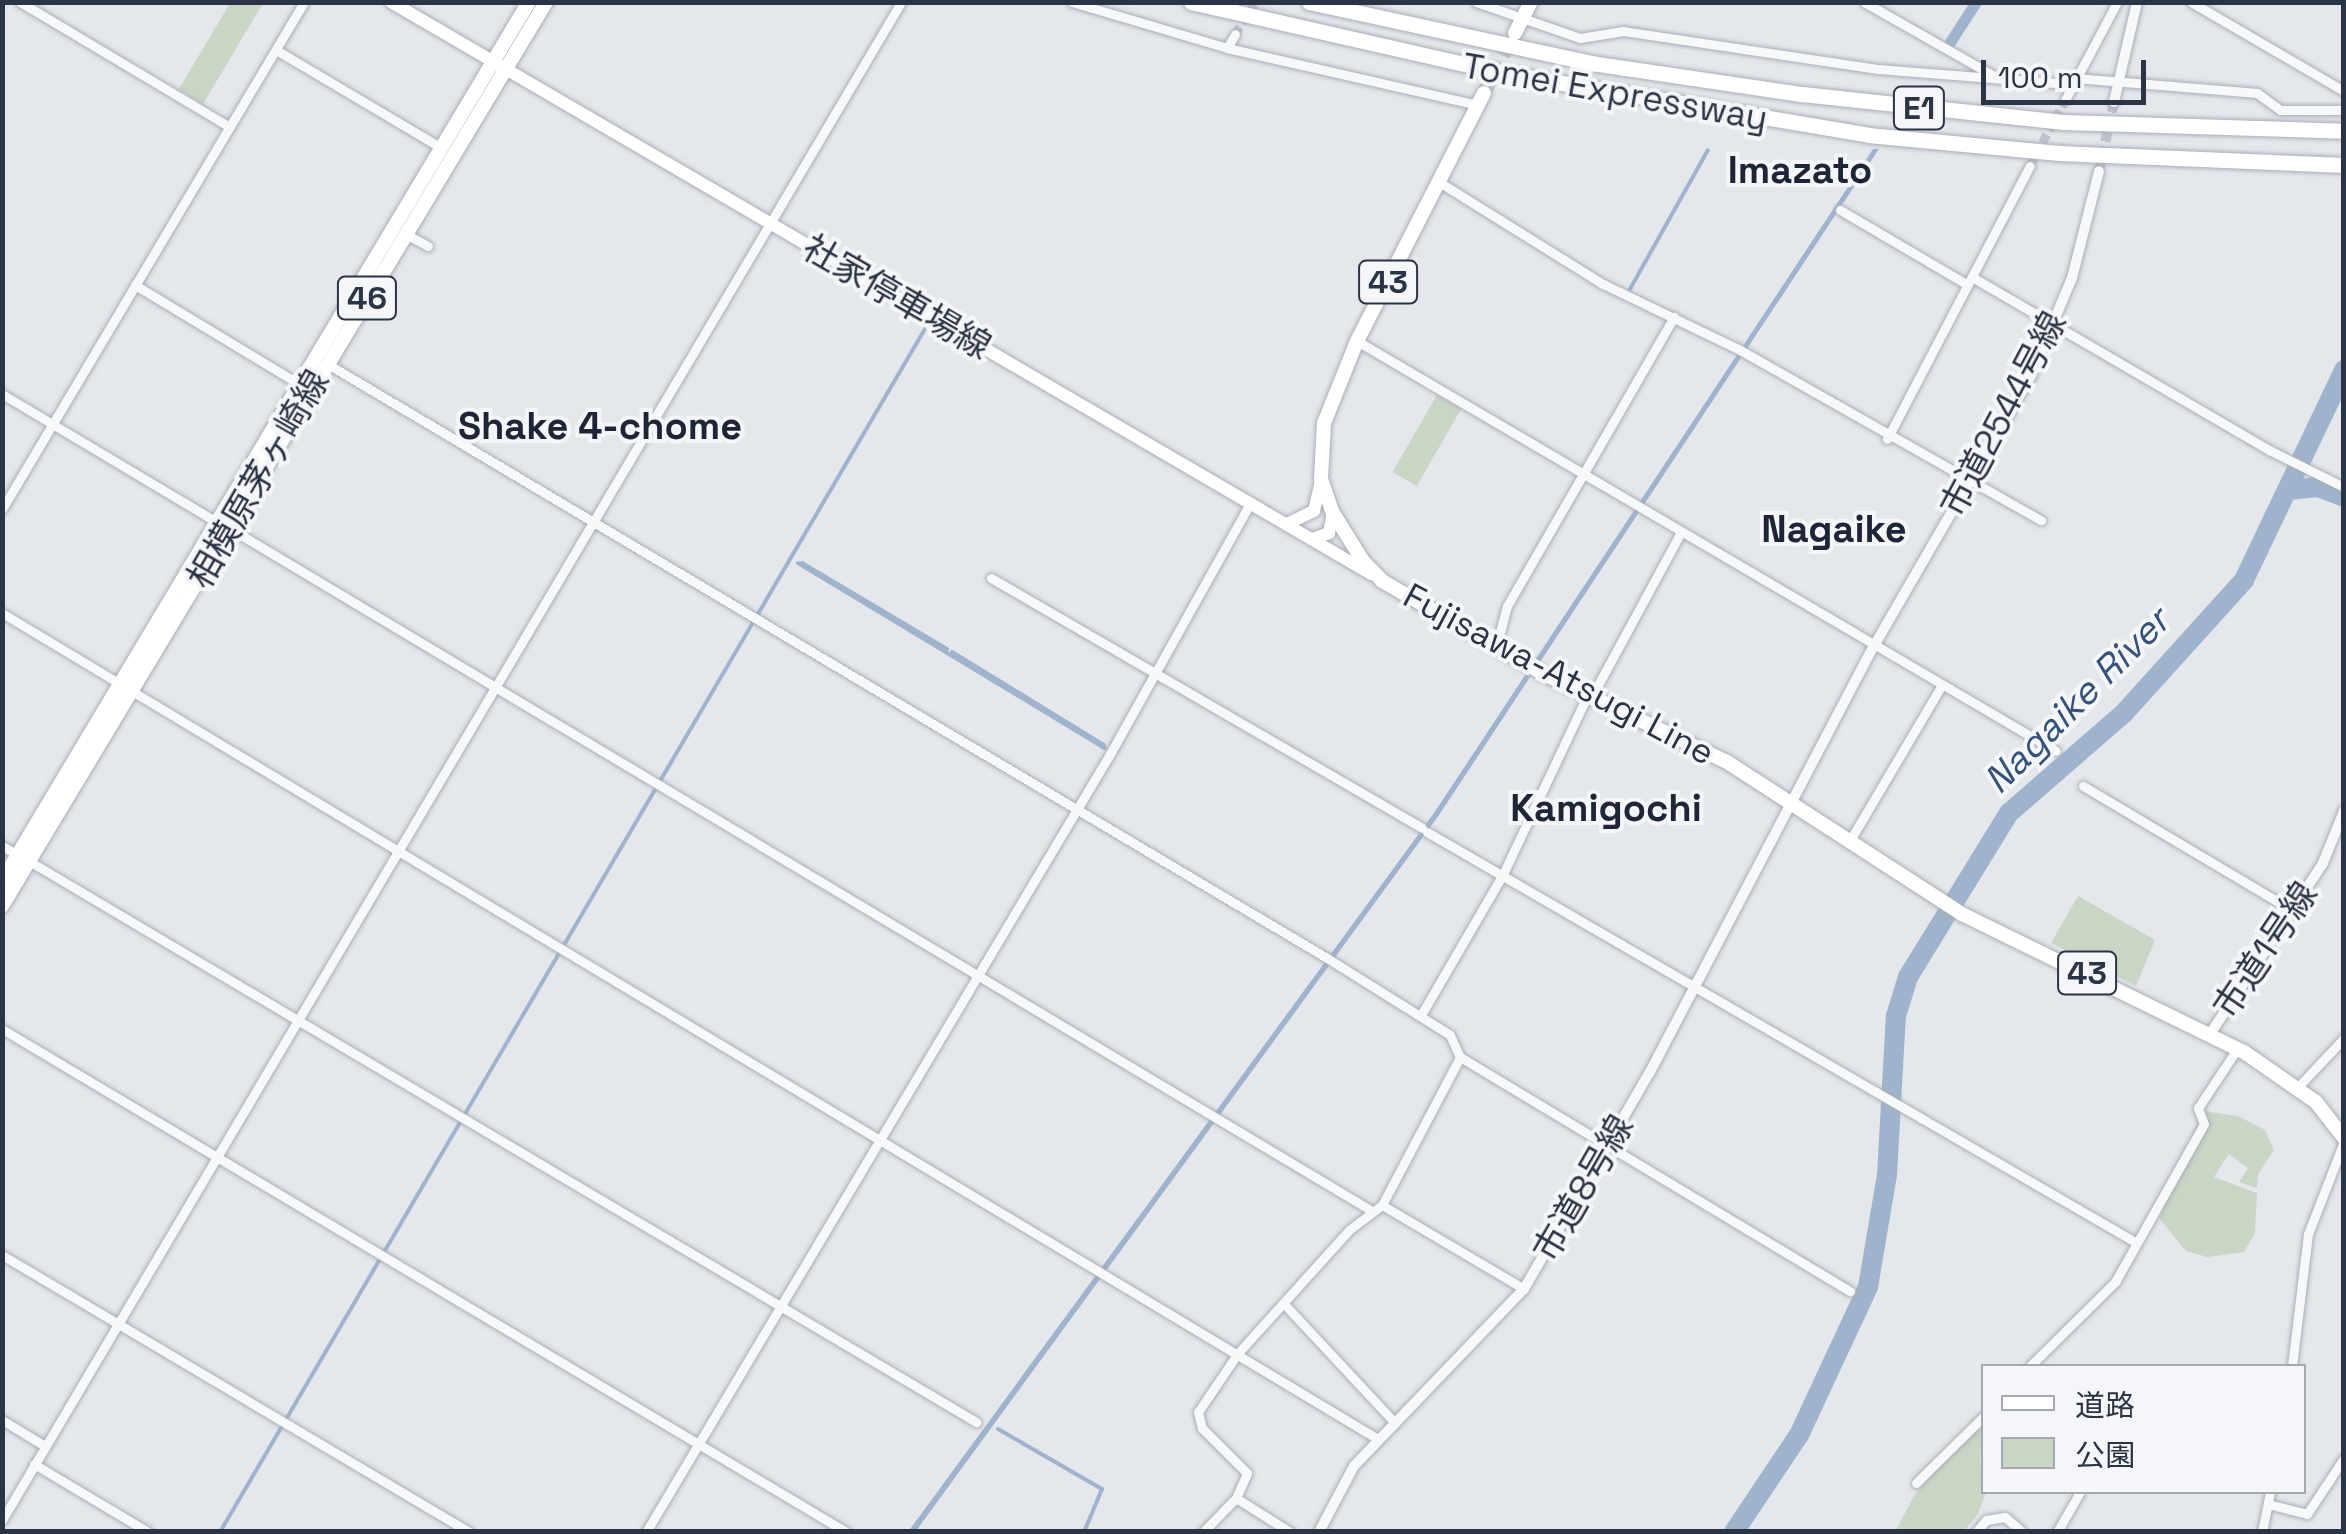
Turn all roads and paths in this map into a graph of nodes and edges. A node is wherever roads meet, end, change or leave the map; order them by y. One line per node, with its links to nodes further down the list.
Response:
1 (20, 2): 29 (street)
2 (304, 2): 19 (street)
3 (391, 2): 20 (main road, 社家停車場線)
4 (529, 2): 20 (main road, 相模原茅ヶ崎線 / 46)
5 (546, 2): 20 (main road, 相模原茅ヶ崎線 / 46)
6 (901, 2): 37 (street)
7 (1072, 2): 18 (street)
8 (1191, 2): 32 (highway, Tomei Expressway / E1)
9 (1309, 2): 17 (highway, Tomei Expressway / E1)
10 (1476, 2): 17 (street)
11 (1532, 2): 17 (main road)
12 (1864, 2): 21 (street)
13 (2117, 2): 22 (street)
14 (2137, 2): 23 (street)
15 (2191, 2): 24 (street)
16 (1235, 34): 18 (street)
17 (1517, 34): 21 (street); 30 (highway, Tomei Expressway / E1)
18 (1227, 48): 25 (street)
19 (276, 50): 29 (street); 31 (street)
20 (500, 66): 31 (main road, 相模原茅ヶ崎線 / 46); 37 (main road, 社家停車場線); 38 (main road, 相模原茅ヶ崎線 / 46)
21 (2001, 80): 22 (street)
22 (2072, 81): 23 (street); 26 (street)
23 (2118, 86): 27 (street); 28 (street)
24 (2344, 91)
25 (1481, 99): 35 (main road, Fujisawa-Atsugi Line / 43)
26 (2065, 100)
27 (2114, 102)
28 (2344, 110)
29 (230, 128): 41 (street)
30 (2344, 131)
31 (442, 148): 46 (main road, 相模原茅ヶ崎線 / 46)
32 (2344, 164)
33 (2030, 166): 40 (street)
34 (2099, 171): 43 (street, 市道2544号線)
35 (1439, 182): 42 (street); 44 (main road, Fujisawa-Atsugi Line / 43)
36 (1840, 210): 40 (street)
37 (772, 224): 54 (main road, 社家停車場線); 58 (street)
38 (406, 234): 39 (street); 45 (main road, 相模原茅ヶ崎線 / 46)
39 (428, 246)
40 (1970, 281): 43 (street); 49 (street)
41 (135, 285): 46 (street); 48 (street)
42 (1674, 317): 49 (street); 50 (street)
43 (2055, 325): 52 (street, 市道2544号線); 53 (street)
44 (1357, 341): 50 (street); 51 (main road, Fujisawa-Atsugi Line / 43)
45 (326, 363): 58 (street); 60 (main road, 相模原茅ヶ崎線 / 46)
46 (299, 384): 60 (main road, 相模原茅ヶ崎線 / 46)
47 (2, 394): 48 (street)
48 (53, 424): 55 (street); 60 (street)
49 (1887, 439): 52 (street)
50 (1587, 476): 61 (street); 67 (street)
51 (1321, 479): 56 (main road, Fujisawa-Atsugi Line / 43); 59 (main road)
52 (1972, 480): 57 (street); 66 (street, 市道2544号線)
53 (2344, 486)
54 (1250, 502): 59 (main road, 社家停車場線); 68 (street)
55 (2, 509)
56 (1333, 514): 62 (main road); 64 (main road, Fujisawa-Atsugi Line / 43)
57 (2040, 520)
58 (594, 522): 70 (street); 76 (street)
59 (1286, 524): 62 (main road, 社家停車場線)
60 (223, 525): 70 (street); 71 (main road, 相模原茅ヶ崎線 / 46)
61 (1681, 532): 66 (street); 72 (street)
62 (1312, 539): 64 (main road, 社家停車場線)
63 (991, 578): 68 (street)
64 (1382, 581): 67 (main road, Fujisawa-Atsugi Line / 43)
65 (2, 613): 71 (street)
66 (1874, 646): 69 (street); 75 (street, 市道2544号線)
67 (1496, 647): 72 (main road, Fujisawa-Atsugi Line / 43)
68 (1154, 672): 76 (street); 82 (street)
69 (1942, 685): 73 (street); 78 (street)
70 (495, 686): 80 (street); 86 (street)
71 (126, 688): 80 (street); 81 (main road, 相模原茅ヶ崎線 / 46)
72 (1590, 695): 75 (main road, Fujisawa-Atsugi Line / 43); 82 (street)
73 (2056, 751)
74 (2083, 786): 85 (street)
75 (1792, 804): 78 (main road, Fujisawa-Atsugi Line / 43); 87 (street, 市道8号線)
76 (1078, 807): 86 (street); 88 (street)
77 (2344, 811): 85 (street, 市道1号線)
78 (1848, 842): 91 (main road, Fujisawa-Atsugi Line / 43)
79 (2, 846): 81 (street)
80 (395, 850): 89 (street); 97 (street)
81 (24, 858): 83 (main road, 相模原茅ヶ崎線 / 46); 84 (main road, 相模原茅ヶ崎線 / 46); 89 (street)
82 (1503, 874): 87 (street); 88 (street)
83 (2, 882)
84 (2, 906)
85 (2292, 910): 91 (street, 市道1号線)
86 (979, 973): 97 (street); 101 (street)
87 (1694, 987): 98 (street, 市道8号線); 102 (street)
88 (1421, 1015): 94 (street)
89 (295, 1021): 99 (street); 107 (street)
90 (2, 1029): 99 (street)
91 (2210, 1034): 93 (main road, 43)
92 (2344, 1038): 95 (street)
93 (2238, 1049): 95 (main road, 43); 102 (street)
94 (1460, 1057): 98 (street); 100 (street)
95 (2298, 1087): 96 (main road, 43)
96 (2343, 1135): 111 (street)
97 (882, 1138): 107 (street); 109 (street)
98 (1608, 1144): 104 (street, 市道8号線); 105 (street)
99 (216, 1157): 108 (street); 117 (street)
100 (1382, 1204): 101 (street); 104 (street)
101 (1372, 1211): 106 (street)
102 (2137, 1243): 110 (street)
103 (2, 1255): 108 (street)
104 (1524, 1290): 115 (street, 市道8号線)
105 (1850, 1290)
106 (1286, 1306): 109 (street); 115 (street)
107 (780, 1308): 114 (street); 117 (street)
108 (118, 1323): 118 (street); 128 (street)
109 (1238, 1353): 116 (street); 124 (street)
110 (2032, 1364)
111 (2292, 1364)
112 (1981, 1419): 121 (street)
113 (2, 1420): 118 (street)
114 (976, 1422)
115 (1395, 1423): 116 (street, 市道8号線)
116 (1378, 1439): 133 (street, 市道8号線)
117 (698, 1444): 129 (street); 130 (street)
118 (45, 1446): 120 (street)
119 (2344, 1458): 125 (street)
120 (34, 1464): 126 (street); 127 (street)
121 (1916, 1483)
122 (2079, 1494): 136 (street)
123 (2270, 1494): 125 (street)
124 (1236, 1498): 131 (street); 132 (street)
125 (2268, 1504): 137 (street)
126 (2, 1520)
127 (148, 1532)
128 (469, 1532)
129 (646, 1532)
130 (846, 1532)
131 (1203, 1532)
132 (1290, 1532)
133 (1319, 1532)
134 (1976, 1532): 135 (street)
135 (2022, 1532)
136 (2057, 1532)
137 (2262, 1532)

